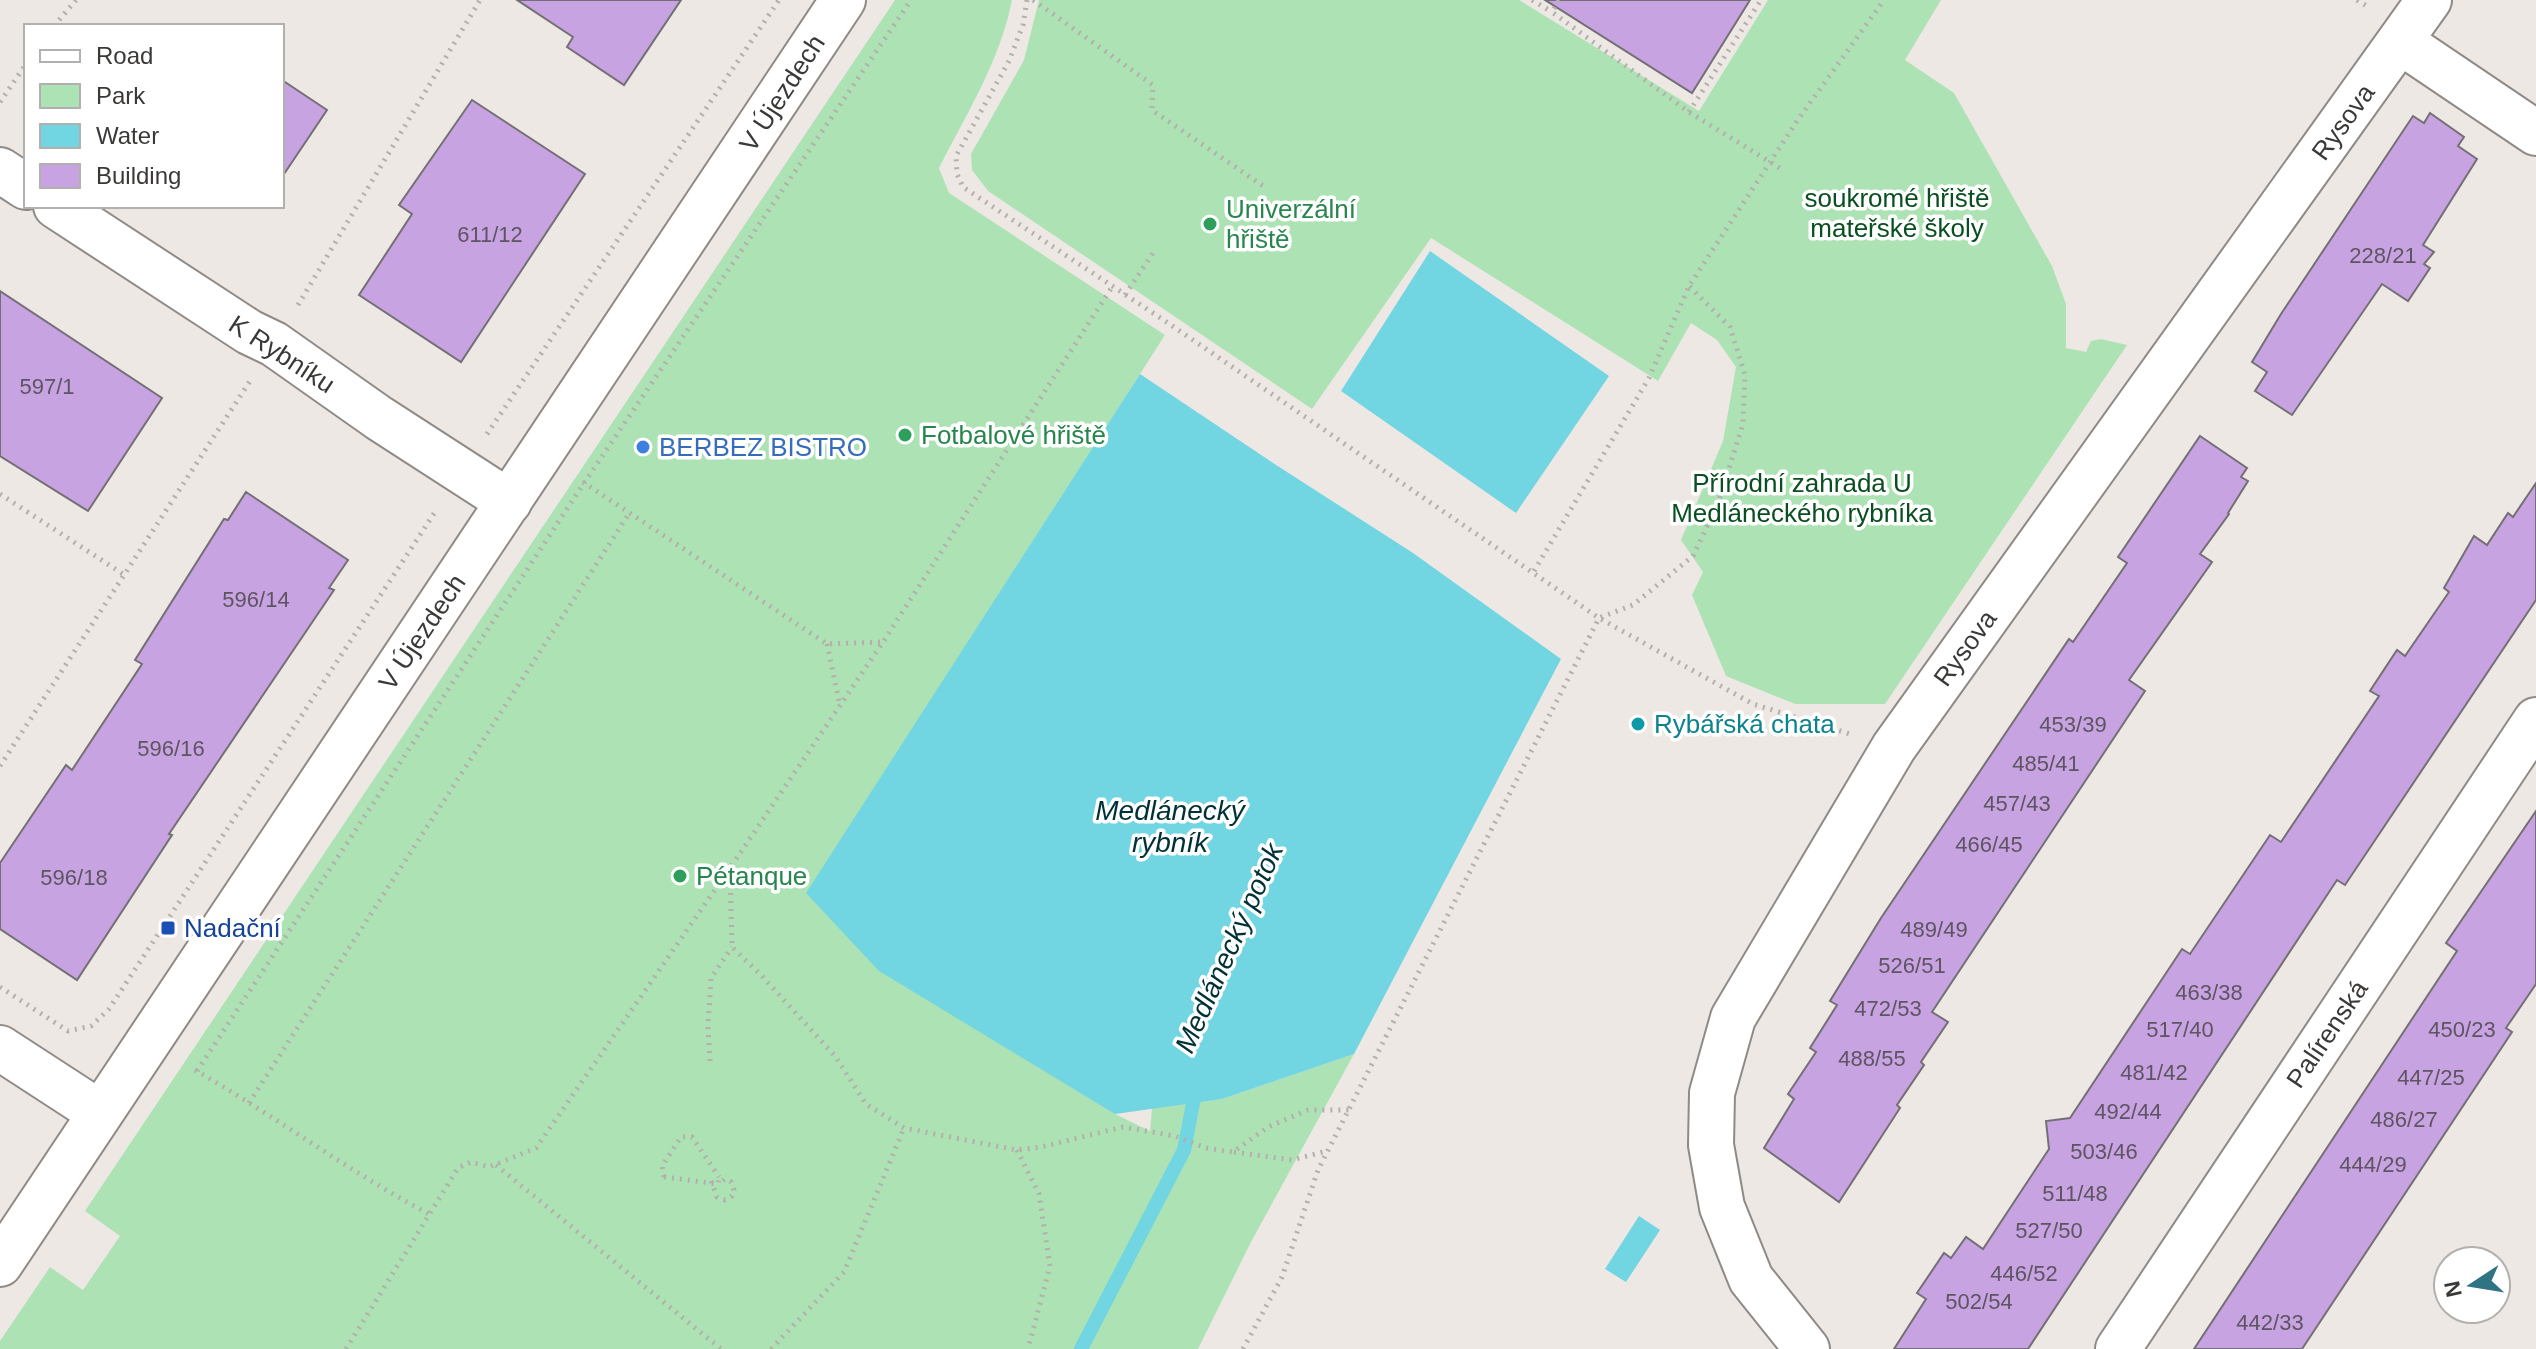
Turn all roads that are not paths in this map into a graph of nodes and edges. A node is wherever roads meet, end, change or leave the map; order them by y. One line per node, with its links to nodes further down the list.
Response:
1 (843, 0): 8 (street, V Újezdech)
2 (2429, 0): 3 (street, Rysova)
3 (2401, 42): 4 (street); 13 (street, Rysova)
4 (2536, 133)
5 (0, 170): 6 (street)
6 (24, 186)
7 (59, 208): 8 (street, K Rybníku)
8 (509, 502): 11 (street, V Újezdech)
9 (2536, 720): 14 (street, Palírenská)
10 (0, 1048): 11 (street)
11 (100, 1113): 12 (street, V Újezdech)
12 (0, 1264)
13 (1807, 1349)
14 (2118, 1349)

